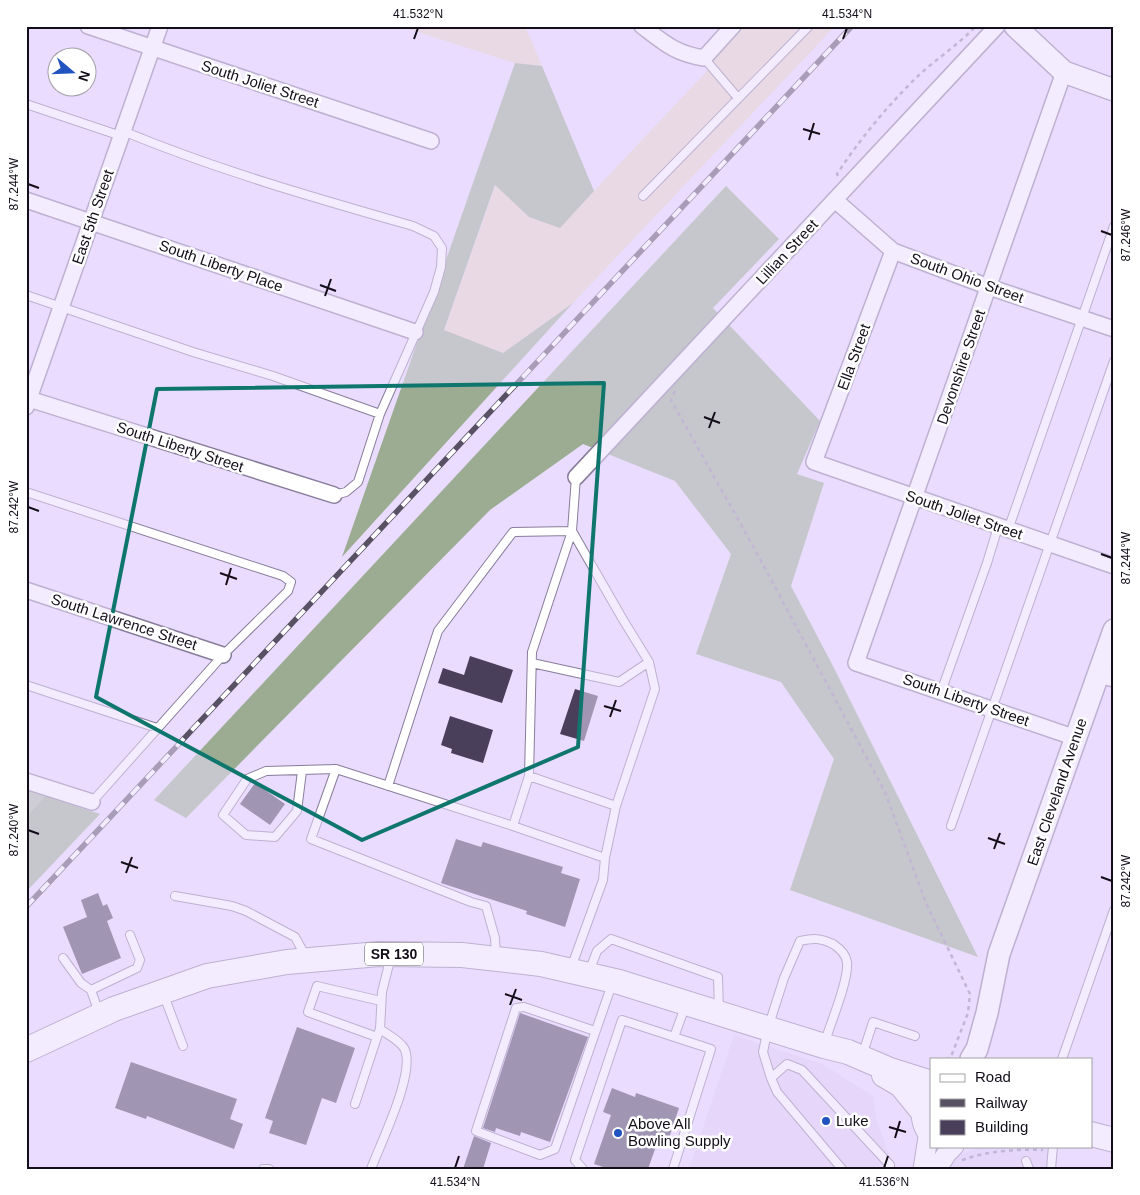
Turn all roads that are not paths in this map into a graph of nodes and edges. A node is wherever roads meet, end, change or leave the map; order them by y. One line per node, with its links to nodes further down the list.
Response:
1 (88, 26): 8 (street, South Joliet Street)
2 (160, 26): 8 (street, East 5th Street)
3 (642, 26): 9 (street)
4 (733, 26): 9 (street)
5 (809, 26): 12 (lane)
6 (997, 26): 18 (street, Lillian Street)
7 (1015, 26): 10 (main road)
8 (152, 49): 14 (street, East 5th Street); 15 (street, South Joliet Street)
9 (704, 58): 12 (lane)
10 (1064, 72): 11 (main road); 22 (street, Devonshire Street)
11 (1114, 90)
12 (738, 98): 16 (lane)
13 (26, 104): 14 (lane)
14 (122, 134): 19 (street, East 5th Street); 27 (lane)
15 (431, 141)
16 (643, 196)
17 (26, 200): 19 (street, South Liberty Place)
18 (836, 200): 21 (street, South Ohio Street); 32 (street, Lillian Street)
19 (91, 222): 24 (street, East 5th Street); 27 (street, South Liberty Place)
20 (1114, 226): 25 (lane)
21 (893, 252): 22 (street, South Ohio Street); 31 (street, Ella Street)
22 (989, 287): 25 (street, South Ohio Street); 35 (street, Devonshire Street)
23 (26, 295): 24 (lane)
24 (61, 307): 29 (street, East 5th Street); 30 (lane)
25 (1082, 318): 26 (street, South Ohio Street); 36 (lane)
26 (1114, 329)
27 (416, 332): 30 (lane)
28 (1114, 361): 38 (lane)
29 (27, 401): 34 (street, South Liberty Street)
30 (380, 414): 34 (lane)
31 (814, 462): 35 (street, South Joliet Street)
32 (576, 477): 37 (lane)
33 (26, 492): 42 (lane)
34 (334, 495)
35 (914, 498): 36 (street, South Joliet Street); 45 (street, Devonshire Street)
36 (1003, 528): 38 (street, South Joliet Street); 48 (lane)
37 (572, 531): 43 (lane); 44 (lane); 56 (lane)
38 (1049, 544): 39 (street, South Joliet Street); 49 (lane)
39 (1114, 566)
40 (26, 590): 42 (street, South Lawrence Street)
41 (1114, 630): 46 (main road, East Cleveland Avenue)
42 (223, 655): 50 (lane)
43 (649, 662): 44 (lane); 58 (lane)
44 (532, 663): 54 (lane)
45 (856, 663): 48 (street, South Liberty Street)
46 (1106, 677): 51 (main road, East Cleveland Avenue)
47 (26, 684): 50 (lane)
48 (942, 692): 49 (street, South Liberty Street)
49 (991, 709): 51 (street, South Liberty Street); 60 (lane)
50 (157, 728): 57 (lane)
51 (1076, 738): 66 (main road, East Cleveland Avenue)
52 (336, 769): 53 (lane); 56 (lane); 68 (lane)
53 (302, 771): 53 (lane)
54 (529, 776): 58 (lane); 59 (lane)
55 (26, 780): 57 (street)
56 (388, 786): 59 (lane)
57 (92, 802)
58 (616, 806): 61 (lane)
59 (513, 826): 61 (lane)
60 (951, 826)
61 (605, 858): 70 (lane)
62 (175, 896): 69 (lane)
63 (1114, 910): 89 (lane)
64 (130, 935): 72 (lane)
65 (392, 954): 68 (main road, SR 130); 69 (main road, SR 130); 74 (lane)
66 (999, 954): 87 (main road, East Cleveland Avenue); 88 (main road, East Cleveland Avenue)
67 (63, 958): 72 (lane)
68 (497, 959): 70 (main road, SR 130)
69 (308, 960): 73 (main road, SR 130)
70 (579, 972): 71 (main road, SR 130); 76 (lane)
71 (613, 980): 75 (main road, SR 130); 79 (lane)
72 (91, 990): 77 (lane)
73 (163, 991): 77 (main road, SR 130); 83 (lane)
74 (382, 1001): 80 (lane); 80 (lane)
75 (686, 1002): 76 (main road, SR 130); 82 (lane)
76 (719, 1013): 78 (main road, SR 130)
77 (99, 1015): 85 (main road, SR 130)
78 (768, 1028): 84 (main road, SR 130); 84 (lane); 90 (lane)
79 (595, 1031): 79 (lane)
80 (378, 1033): 92 (lane); 108 (lane)
81 (915, 1036): 86 (lane)
82 (674, 1037): 109 (lane); 110 (lane)
83 (183, 1046)
84 (824, 1046): 86 (main road); 96 (main road)
85 (26, 1050)
86 (861, 1057): 91 (main road)
87 (971, 1058)
88 (987, 1058)
89 (1062, 1058)
90 (771, 1078): 93 (lane); 101 (lane)
91 (930, 1083)
92 (355, 1104)
93 (834, 1104): 94 (lane); 95 (lane)
94 (827, 1110)
95 (845, 1116): 97 (lane); 98 (lane)
96 (929, 1117): 113 (street)
97 (838, 1122)
98 (855, 1127): 99 (lane); 112 (lane)
99 (848, 1133)
100 (824, 1134): 101 (lane)
101 (818, 1140): 104 (lane)
102 (834, 1145): 104 (lane)
103 (1052, 1148): 115 (lane)
104 (827, 1151): 111 (lane)
105 (955, 1155): 114 (street)
106 (263, 1169): 107 (lane)
107 (269, 1169)
108 (371, 1169)
109 (584, 1169)
110 (673, 1169)
111 (842, 1169)
112 (890, 1169)
113 (922, 1169)
114 (937, 1169)
115 (1051, 1169)

